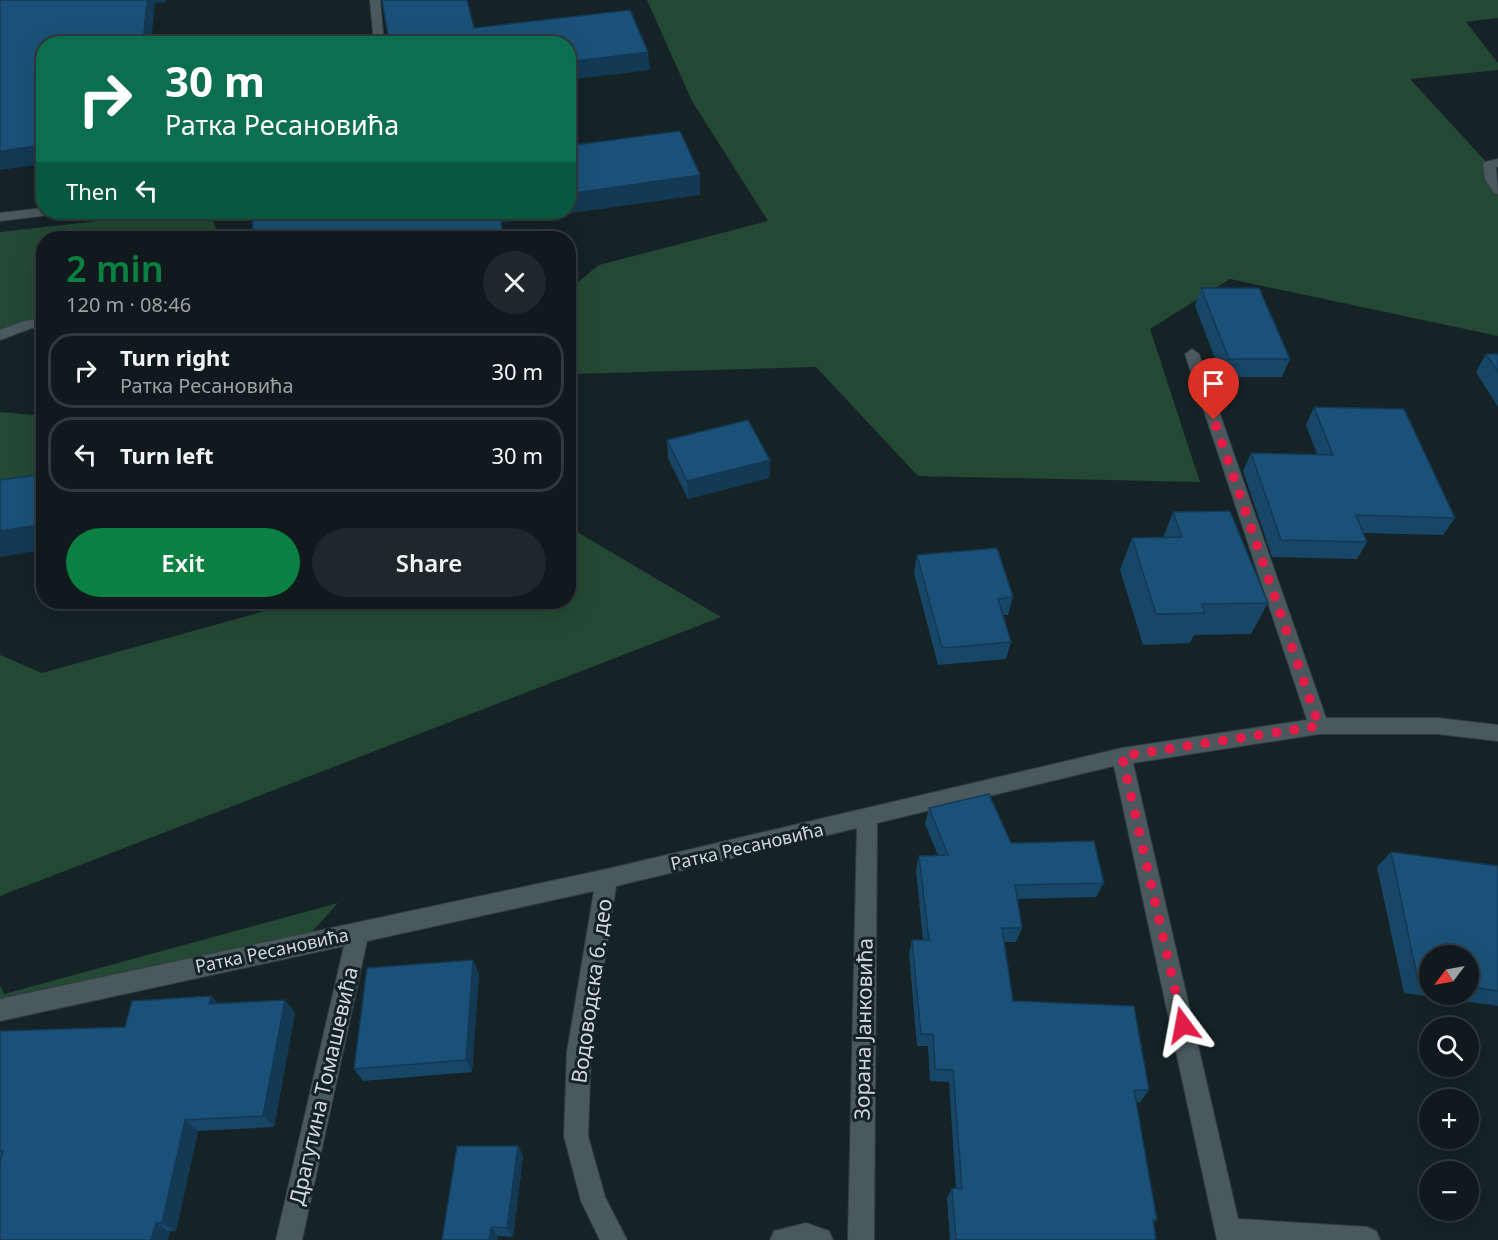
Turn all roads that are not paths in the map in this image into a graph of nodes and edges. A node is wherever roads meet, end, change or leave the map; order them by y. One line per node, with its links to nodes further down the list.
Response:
1 (375, 0): 2 (street)
2 (379, 36)
3 (1498, 163): 4 (street)
4 (1498, 190)
5 (36, 213): 6 (street)
6 (0, 217)
7 (36, 323): 8 (street)
8 (0, 334)
9 (1192, 354): 10 (street)
10 (1319, 726): 11 (street, Ратка Ресановића); 12 (street, Ратка Ресановића)
11 (1498, 733)
12 (1122, 756): 13 (street, Ратка Ресановића); 17 (street)
13 (867, 819): 14 (street, Ратка Ресановића); 22 (street, Зорана Јанковића)
14 (607, 879): 15 (street, Ратка Ресановића); 19 (street, Водоводска 6. део)
15 (358, 932): 16 (street, Ратка Ресановића); 18 (street, Драгутина Томашевића)
16 (0, 1010)
17 (1229, 1235): 23 (street)
18 (289, 1240)
19 (614, 1240)
20 (783, 1240): 21 (street)
21 (820, 1240)
22 (861, 1240)
23 (1367, 1240)

